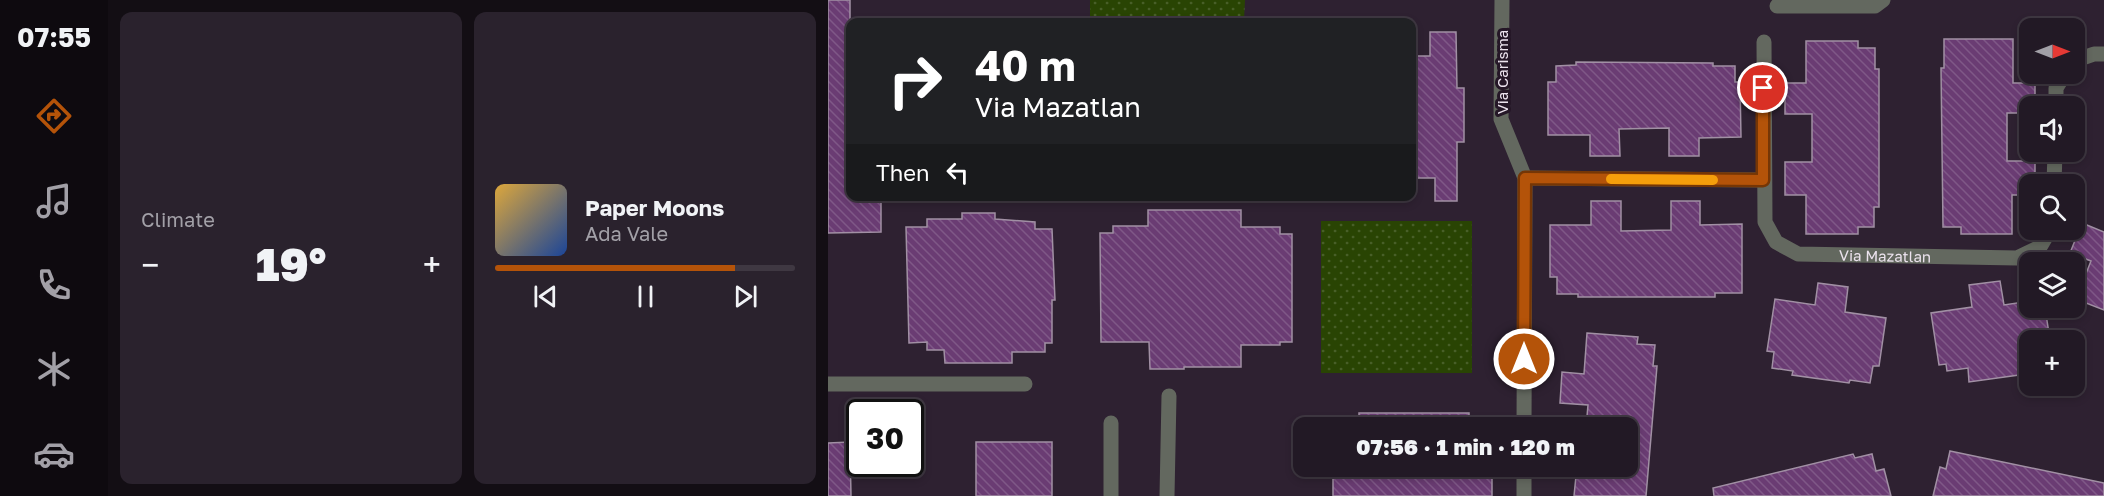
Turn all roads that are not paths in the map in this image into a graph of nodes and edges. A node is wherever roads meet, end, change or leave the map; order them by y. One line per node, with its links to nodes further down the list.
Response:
1 (1502, 0): 7 (street, Via Carisma)
2 (1883, 0): 3 (street)
3 (1777, 6)
4 (1764, 42): 8 (street, Via Mazatlan)
5 (2104, 54): 6 (street)
6 (2085, 57)
7 (1525, 178): 8 (street); 13 (street, Via Carisma)
8 (1763, 180): 9 (street, Via Mazatlan)
9 (2044, 240)
10 (828, 384): 11 (street)
11 (1025, 384)
12 (1168, 396): 17 (street)
13 (1524, 417)
14 (1111, 423): 16 (street)
15 (1524, 477): 18 (street)
16 (1111, 496)
17 (1167, 496)
18 (1524, 496)

